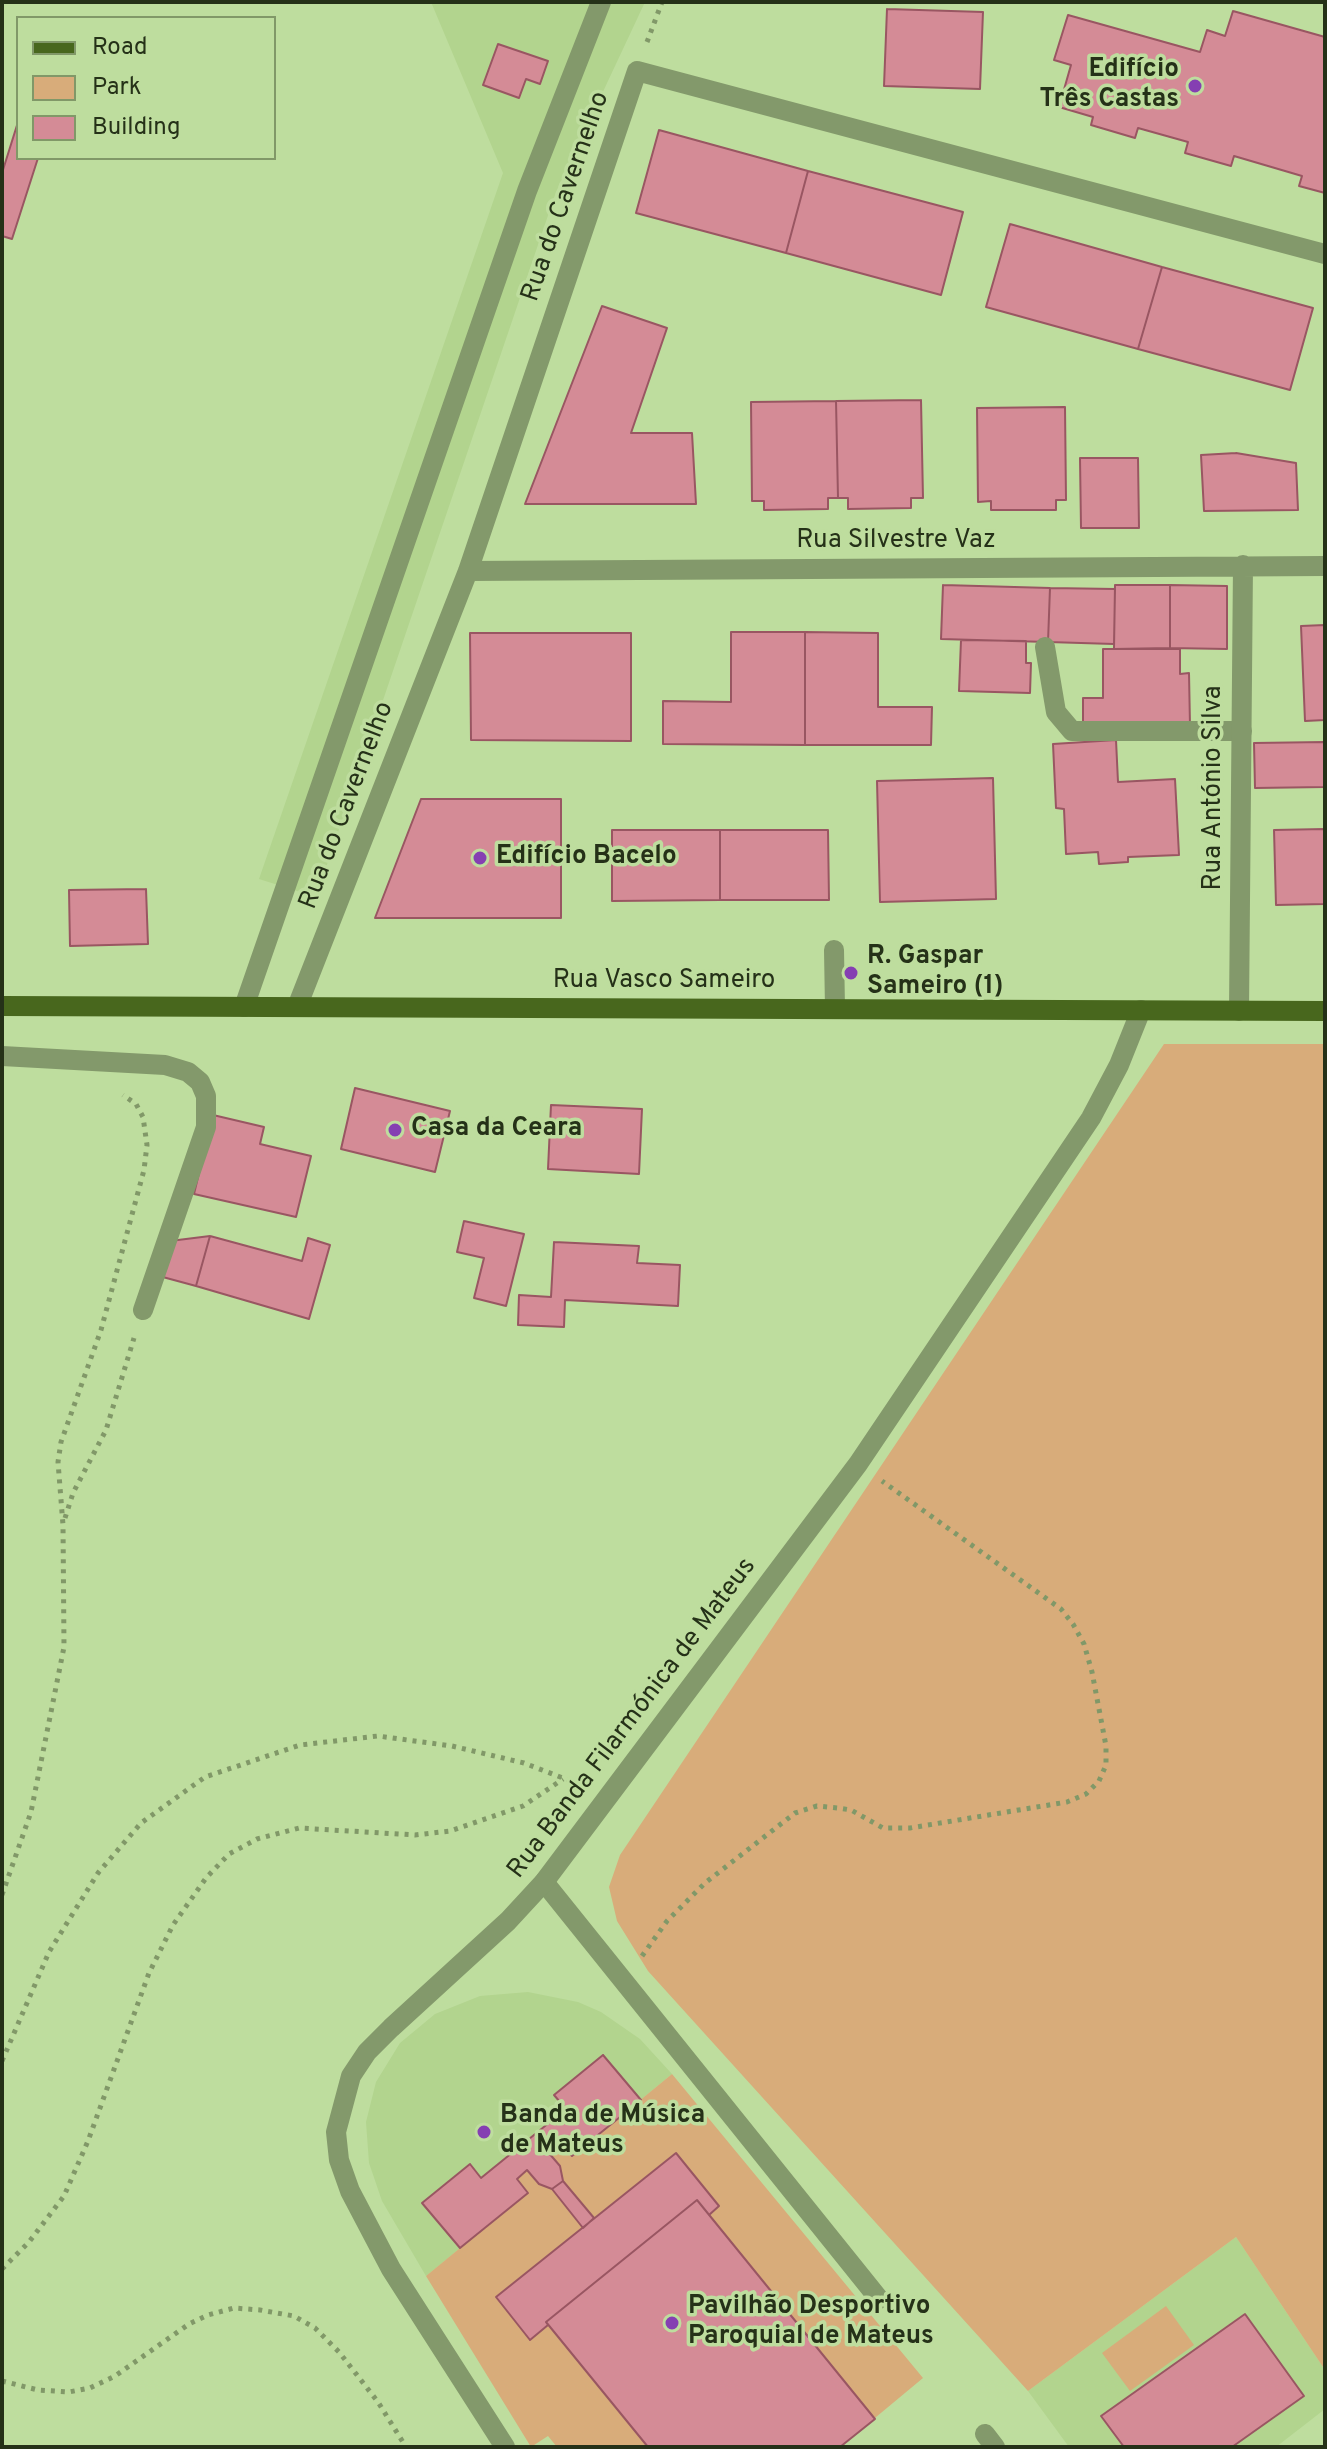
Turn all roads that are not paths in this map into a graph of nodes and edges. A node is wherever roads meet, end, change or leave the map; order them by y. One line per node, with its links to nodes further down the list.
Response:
1 (601, 2): 10 (street)
2 (1325, 254): 5 (street, Rua do Cavernelho)
3 (1243, 565): 4 (street, Rua Silvestre Vaz); 5 (street, Rua Silvestre Vaz); 7 (street, Rua António Silva)
4 (1325, 566)
5 (468, 571): 11 (street, Rua do Cavernelho)
6 (1045, 647): 7 (street)
7 (1242, 731): 14 (street, Rua António Silva)
8 (834, 950): 12 (street)
9 (2, 1006): 10 (main road, Rua Vasco Sameiro)
10 (244, 1007): 11 (main road, Rua Vasco Sameiro)
11 (297, 1007): 12 (main road, Rua Vasco Sameiro)
12 (835, 1008): 13 (main road, Rua Vasco Sameiro)
13 (1141, 1010): 14 (main road, Rua Vasco Sameiro); 18 (street, Rua Banda Filarmónica de Mateus)
14 (1239, 1011): 15 (main road, Rua Vasco Sameiro)
15 (1325, 1011)
16 (2, 1056): 17 (street)
17 (143, 1310)
18 (544, 1882): 19 (street); 20 (street, Rua Banda Filarmónica de Mateus)
19 (879, 2299)
20 (505, 2447)

